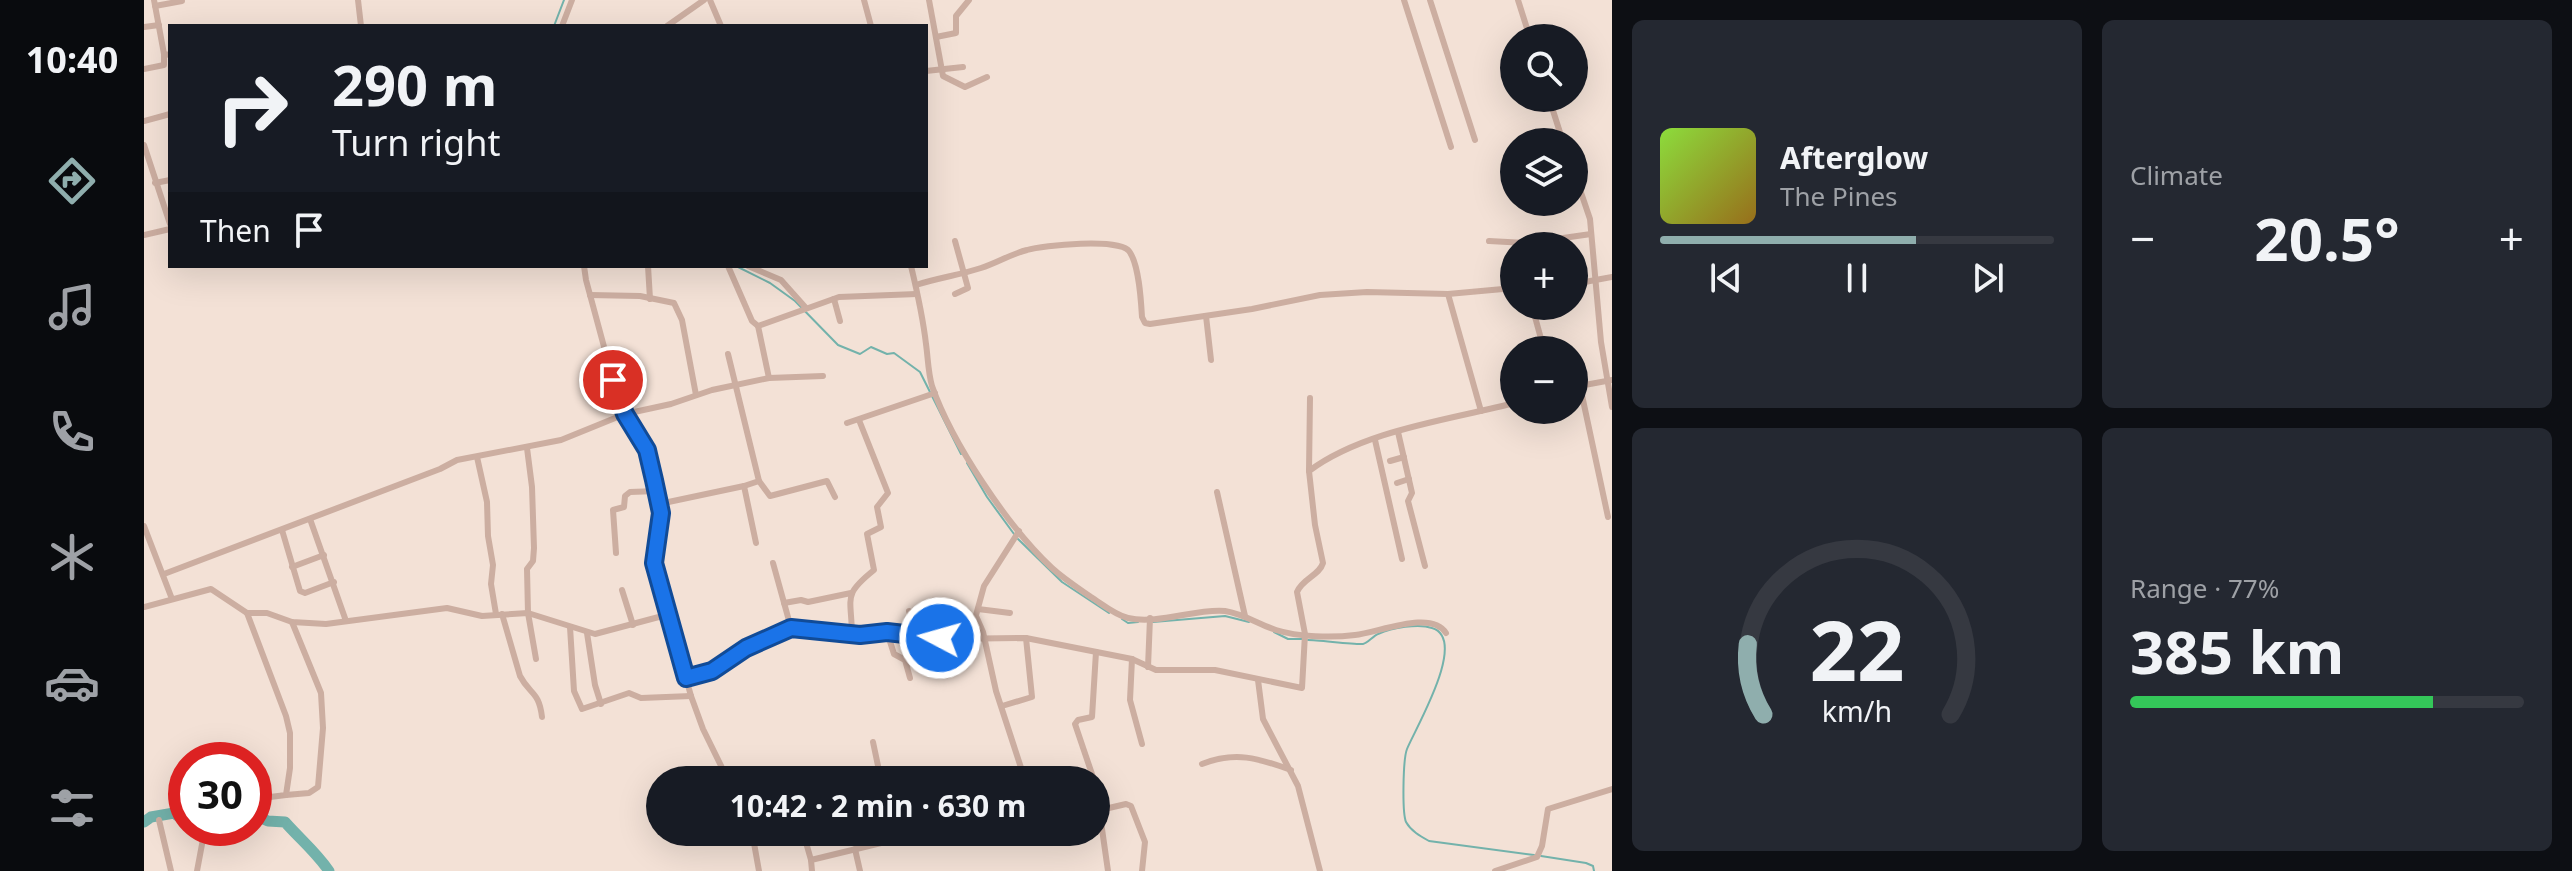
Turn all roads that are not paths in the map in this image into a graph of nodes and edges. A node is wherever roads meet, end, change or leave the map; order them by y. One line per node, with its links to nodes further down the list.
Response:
1 (358, 0): 12 (street)
2 (572, 0): 13 (street)
3 (707, 0): 14 (street); 15 (street)
4 (864, 0): 16 (street)
5 (929, 0): 21 (street)
6 (969, 0): 21 (street)
7 (1404, 0): 32 (street)
8 (1430, 0): 30 (street)
9 (1518, 0): 17 (street)
10 (182, 1): 11 (street)
11 (155, 3): 19 (street)
12 (361, 24)
13 (563, 24)
14 (670, 24)
15 (720, 24)
16 (870, 24)
17 (1526, 24)
18 (144, 27): 19 (street)
19 (159, 28): 20 (street); 22 (street)
20 (168, 30)
21 (936, 37): 25 (street)
22 (167, 54): 24 (street)
23 (963, 67): 25 (street)
24 (144, 69)
25 (941, 69): 26 (street); 27 (street)
26 (928, 71)
27 (987, 77)
28 (168, 115): 29 (street)
29 (144, 121)
30 (1475, 140)
31 (144, 145): 34 (street)
32 (1451, 147)
33 (168, 180): 34 (street)
34 (155, 183): 36 (street)
35 (1588, 213): 39 (street)
36 (168, 220)
37 (168, 227): 40 (street)
38 (1588, 234): 39 (street)
39 (1591, 234): 51 (street)
40 (144, 235)
41 (955, 241): 49 (street)
42 (1489, 241): 43 (street)
43 (1500, 242)
44 (584, 268): 58 (street)
45 (648, 268): 59 (street)
46 (729, 268): 64 (street)
47 (753, 268): 61 (street)
48 (912, 268): 53 (street)
49 (963, 272): 53 (street); 56 (street); 62 (street)
50 (1612, 277): 51 (street)
51 (1594, 279): 52 (street); 66 (street)
52 (1588, 280)
53 (916, 285): 55 (street)
54 (1500, 289): 57 (street)
55 (917, 294): 60 (street); 74 (street)
56 (955, 294)
57 (1448, 294): 62 (street); 79 (street)
58 (590, 295): 59 (street); 80 (street)
59 (650, 299): 75 (street)
60 (834, 299): 61 (street); 63 (street)
61 (805, 308): 64 (street)
62 (1206, 316): 68 (street)
63 (840, 321)
64 (758, 326): 70 (street)
65 (1612, 341): 66 (street)
66 (1601, 342): 71 (street)
67 (728, 354): 72 (street)
68 (1211, 360)
69 (823, 376): 70 (street)
70 (769, 378): 72 (street)
71 (1609, 381): 73 (street); 78 (street)
72 (737, 384): 75 (street); 92 (street)
73 (1588, 385)
74 (931, 394): 81 (street); 103 (street)
75 (696, 395): 80 (street)
76 (1310, 398): 90 (street)
77 (1500, 406): 79 (street)
78 (1612, 407)
79 (1481, 411): 84 (street)
80 (625, 414): 86 (street); 95 (street)
81 (859, 420): 82 (street); 114 (street)
82 (847, 423)
83 (1586, 424): 99 (street)
84 (1398, 432): 85 (street); 88 (street)
85 (1375, 440): 90 (street); 107 (street)
86 (527, 448): 87 (street); 121 (street)
87 (477, 457): 100 (street); 123 (street)
88 (1404, 457): 89 (street); 91 (street)
89 (1390, 461)
90 (1309, 471): 139 (street)
91 (1409, 479): 93 (street); 109 (street)
92 (759, 481): 94 (street); 97 (street)
93 (1397, 483)
94 (744, 486): 98 (street); 104 (street)
95 (657, 491): 98 (street); 105 (street)
96 (1217, 492): 125 (street)
97 (835, 497)
98 (659, 504): 124 (street)
99 (1608, 517)
100 (310, 519): 102 (street); 106 (street)
101 (144, 526): 111 (street)
102 (282, 530): 110 (street); 111 (street)
103 (1016, 535): 119 (street); 127 (street)
104 (756, 543)
105 (616, 553)
106 (324, 555): 110 (street); 112 (street)
107 (1402, 559)
108 (773, 563): 116 (street)
109 (1425, 566)
110 (292, 567): 112 (street)
111 (164, 574): 115 (street)
112 (334, 582): 126 (street)
113 (622, 590): 129 (street)
114 (851, 593): 116 (street); 134 (street)
115 (172, 599): 117 (street); 120 (street)
116 (784, 603): 131 (street)
117 (144, 607)
118 (909, 611): 136 (street)
119 (977, 612): 122 (street); 137 (street); 138 (street)
120 (247, 613): 128 (street); 161 (street)
121 (528, 613): 123 (street); 130 (street); 142 (street)
122 (1010, 613)
123 (499, 614): 126 (street); 151 (street)
124 (670, 614): 129 (street); 145 (street)
125 (1245, 616): 127 (street); 139 (street)
126 (346, 621): 128 (street)
127 (1150, 621): 144 (street)
128 (292, 622): 161 (street)
129 (633, 625): 133 (street)
130 (570, 627): 133 (street); 149 (street)
131 (791, 628): 134 (street); 145 (street)
132 (887, 632): 134 (street); 136 (street); 146 (street)
133 (587, 633): 149 (street)
134 (852, 633)
135 (1446, 633): 139 (street)
136 (918, 636): 137 (street)
137 (970, 637): 138 (street)
138 (984, 637): 140 (street); 150 (street)
139 (1305, 637): 147 (street)
140 (1026, 638): 141 (street); 150 (street)
141 (1096, 652): 143 (street); 158 (street)
142 (536, 659)
143 (1132, 659): 144 (street); 153 (street)
144 (1148, 667): 147 (street)
145 (686, 678): 148 (street)
146 (910, 678)
147 (1258, 680): 159 (street)
148 (691, 696): 149 (street); 155 (street)
149 (601, 704)
150 (1002, 706): 157 (street)
151 (542, 717)
152 (873, 742): 156 (street)
153 (1142, 744)
154 (1202, 764): 159 (street)
155 (721, 766)
156 (878, 766)
157 (1021, 766)
158 (1089, 766)
159 (1291, 770): 179 (street)
160 (1612, 789): 180 (street)
161 (286, 795): 162 (street)
162 (272, 796)
163 (1110, 808): 178 (street)
164 (159, 820): 172 (street)
165 (202, 846): 173 (street)
166 (755, 846): 174 (street)
167 (807, 846): 171 (street)
168 (867, 846): 170 (street)
169 (1104, 846): 177 (street)
170 (855, 849): 171 (street); 176 (street)
171 (811, 860): 175 (street)
172 (171, 871)
173 (197, 871)
174 (759, 871)
175 (812, 871)
176 (860, 871)
177 (1108, 871)
178 (1142, 871)
179 (1320, 871)
180 (1495, 871)

